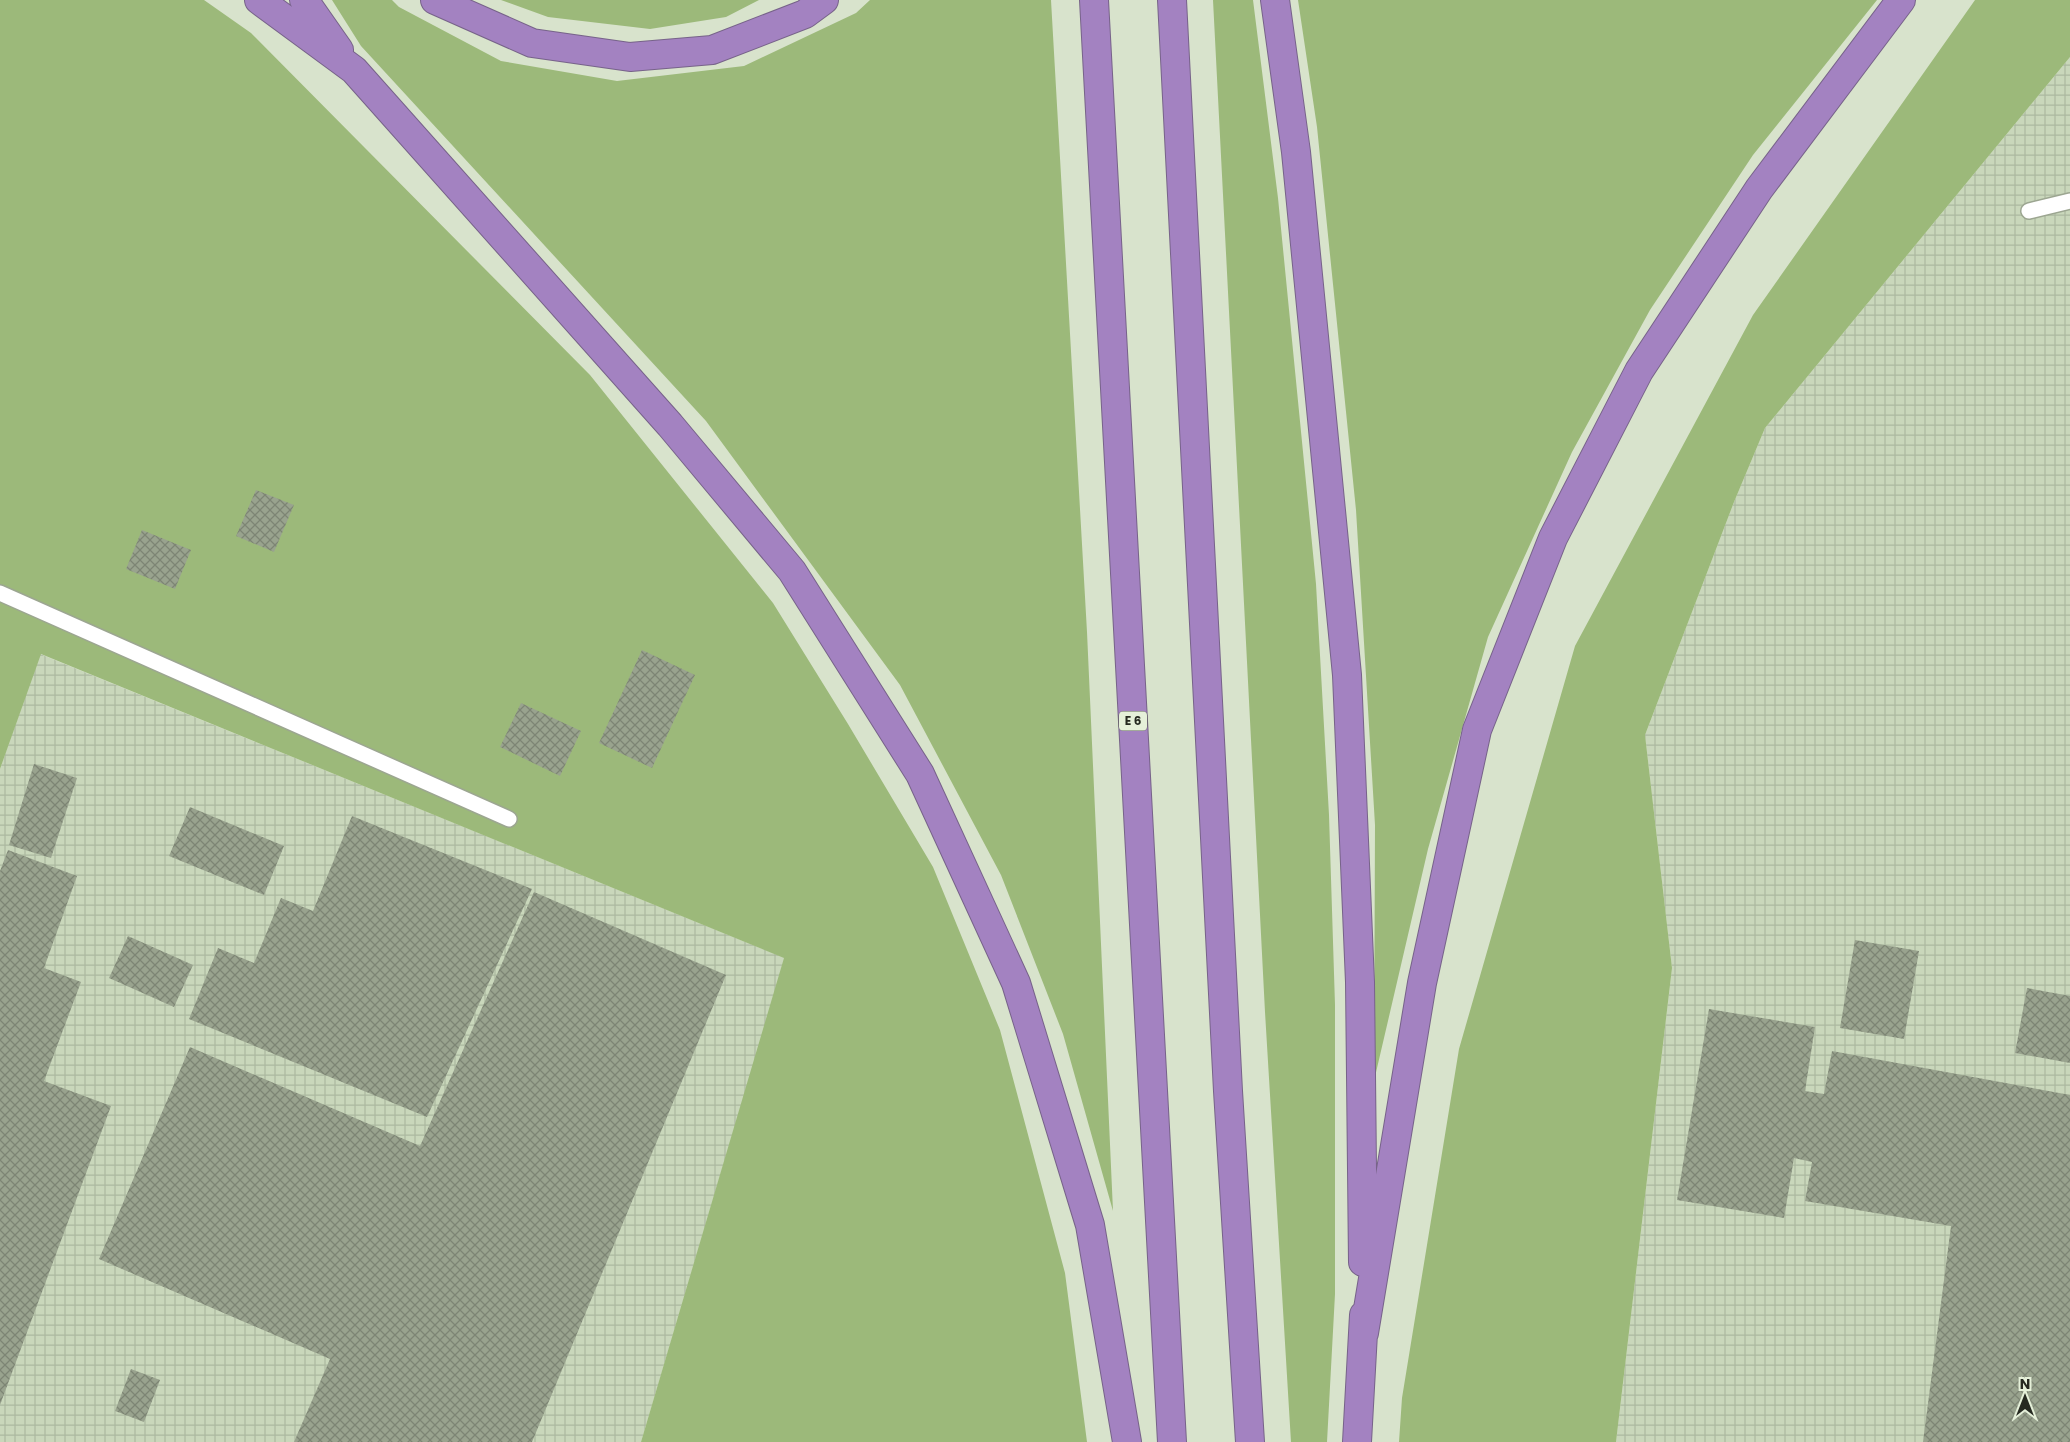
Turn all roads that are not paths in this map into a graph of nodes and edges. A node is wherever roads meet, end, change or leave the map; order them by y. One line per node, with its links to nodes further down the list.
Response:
1 (259, 0): 9 (highway)
2 (304, 0): 9 (highway)
3 (435, 0): 4 (highway)
4 (824, 0)
5 (1094, 0): 16 (highway, E 6)
6 (1172, 0): 17 (highway)
7 (1275, 0): 14 (highway)
8 (1901, 0): 14 (highway)
9 (354, 70): 15 (highway)
10 (2070, 201): 11 (lane)
11 (2029, 211)
12 (0, 593): 13 (lane)
13 (508, 819)
14 (1364, 1334): 18 (highway)
15 (1127, 1442)
16 (1172, 1442)
17 (1250, 1442)
18 (1357, 1442)

